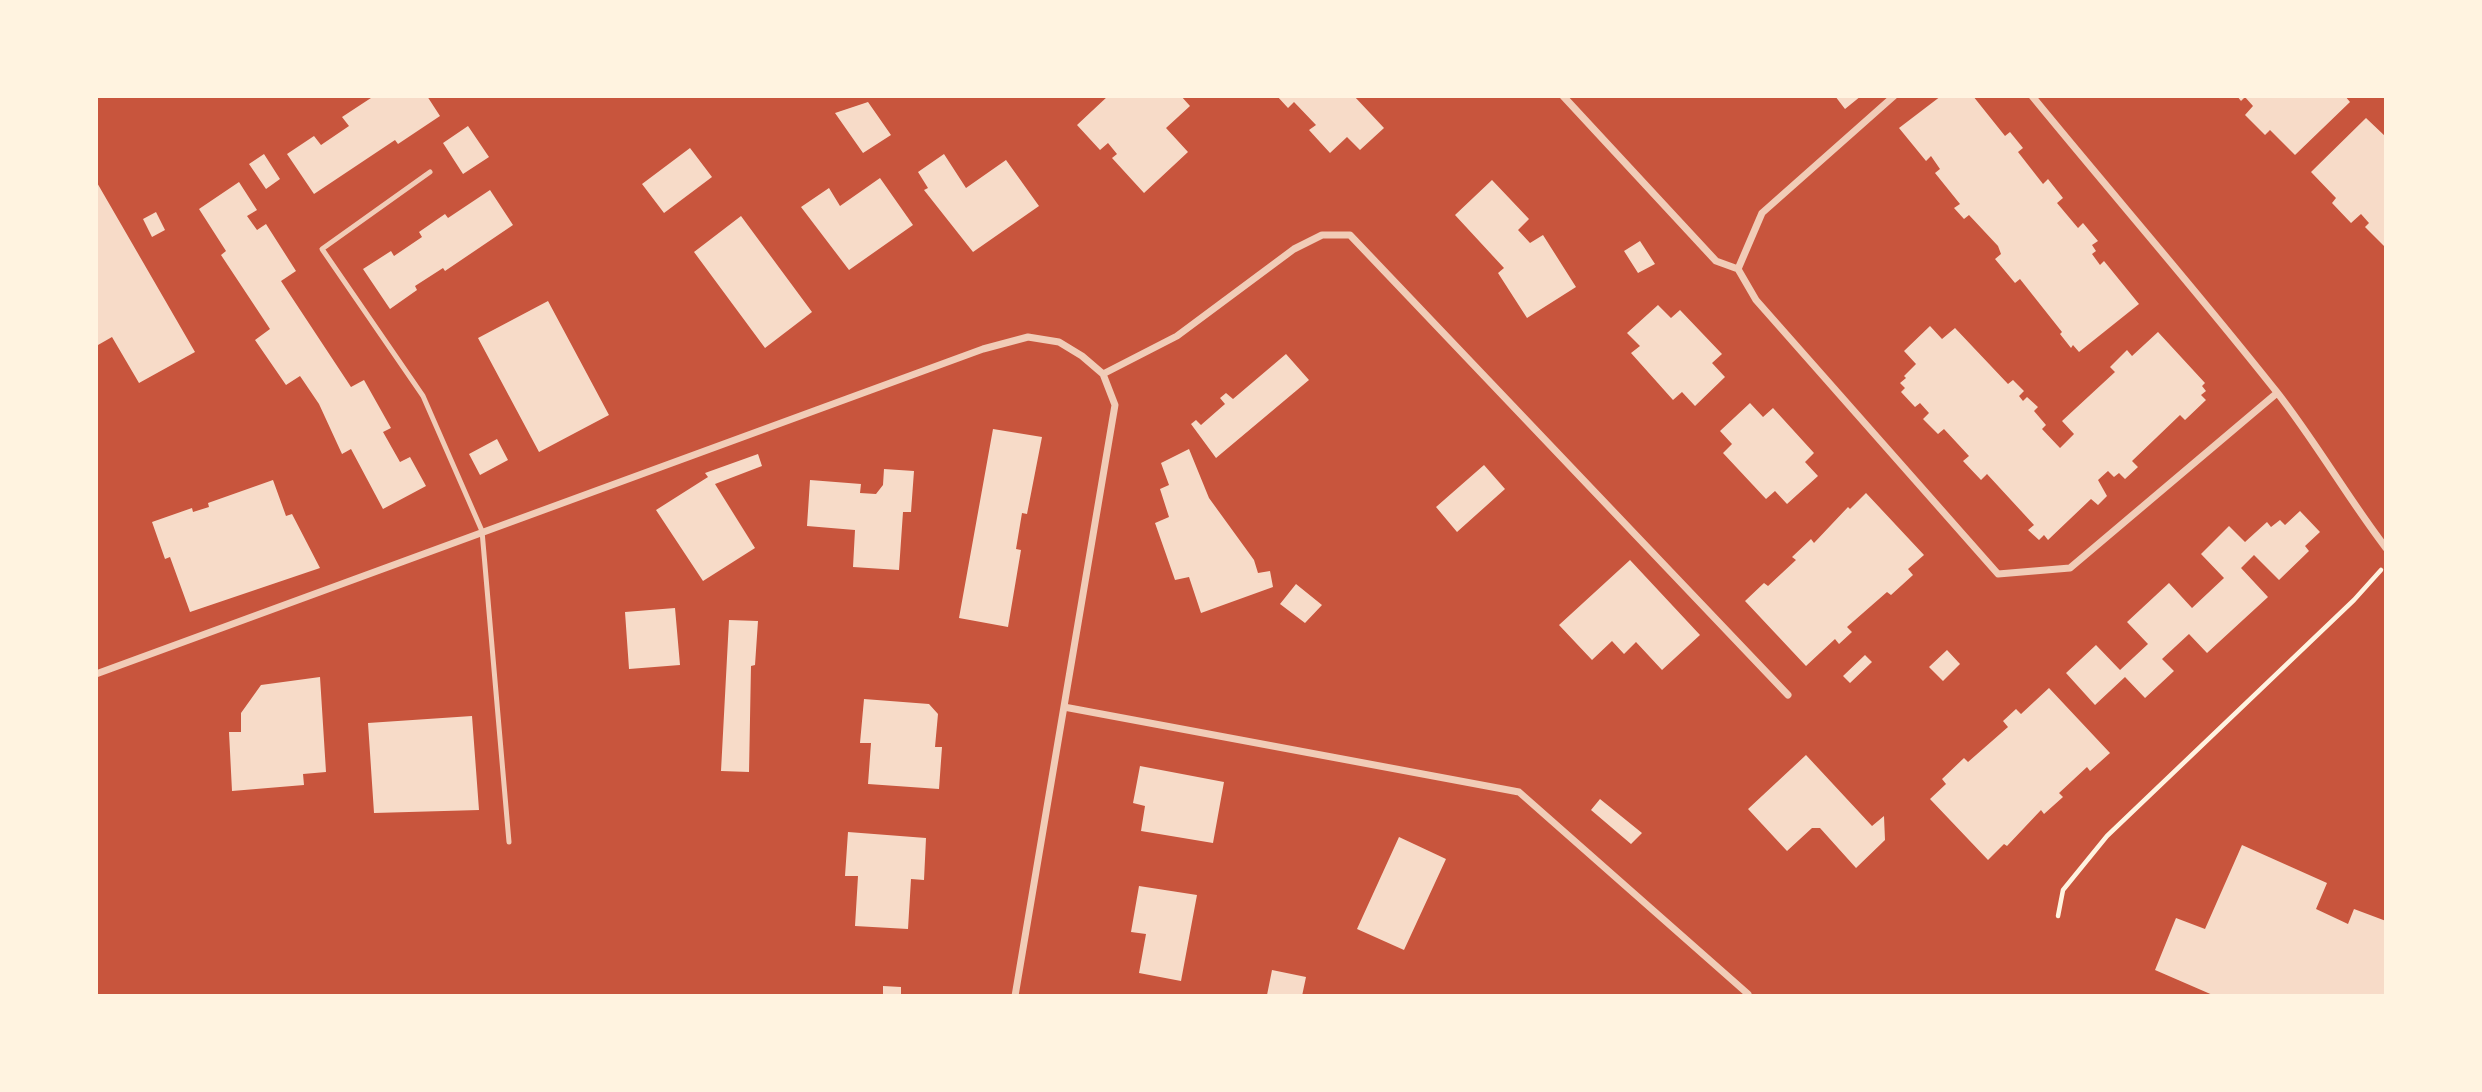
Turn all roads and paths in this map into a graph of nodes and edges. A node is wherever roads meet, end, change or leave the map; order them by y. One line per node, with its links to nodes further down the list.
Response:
1 (1563, 96): 5 (street)
2 (1894, 96): 5 (street)
3 (2032, 96): 7 (street)
4 (430, 172): 8 (lane)
5 (1738, 269): 7 (street)
6 (1103, 374): 8 (street); 12 (street); 13 (street)
7 (2277, 393): 9 (street)
8 (482, 531): 11 (street); 14 (lane)
9 (2386, 548)
10 (2386, 564): 15 (path)
11 (96, 674)
12 (1788, 695)
13 (1064, 707): 16 (street); 17 (street)
14 (509, 842)
15 (2058, 916)
16 (1748, 994)
17 (1015, 996)

